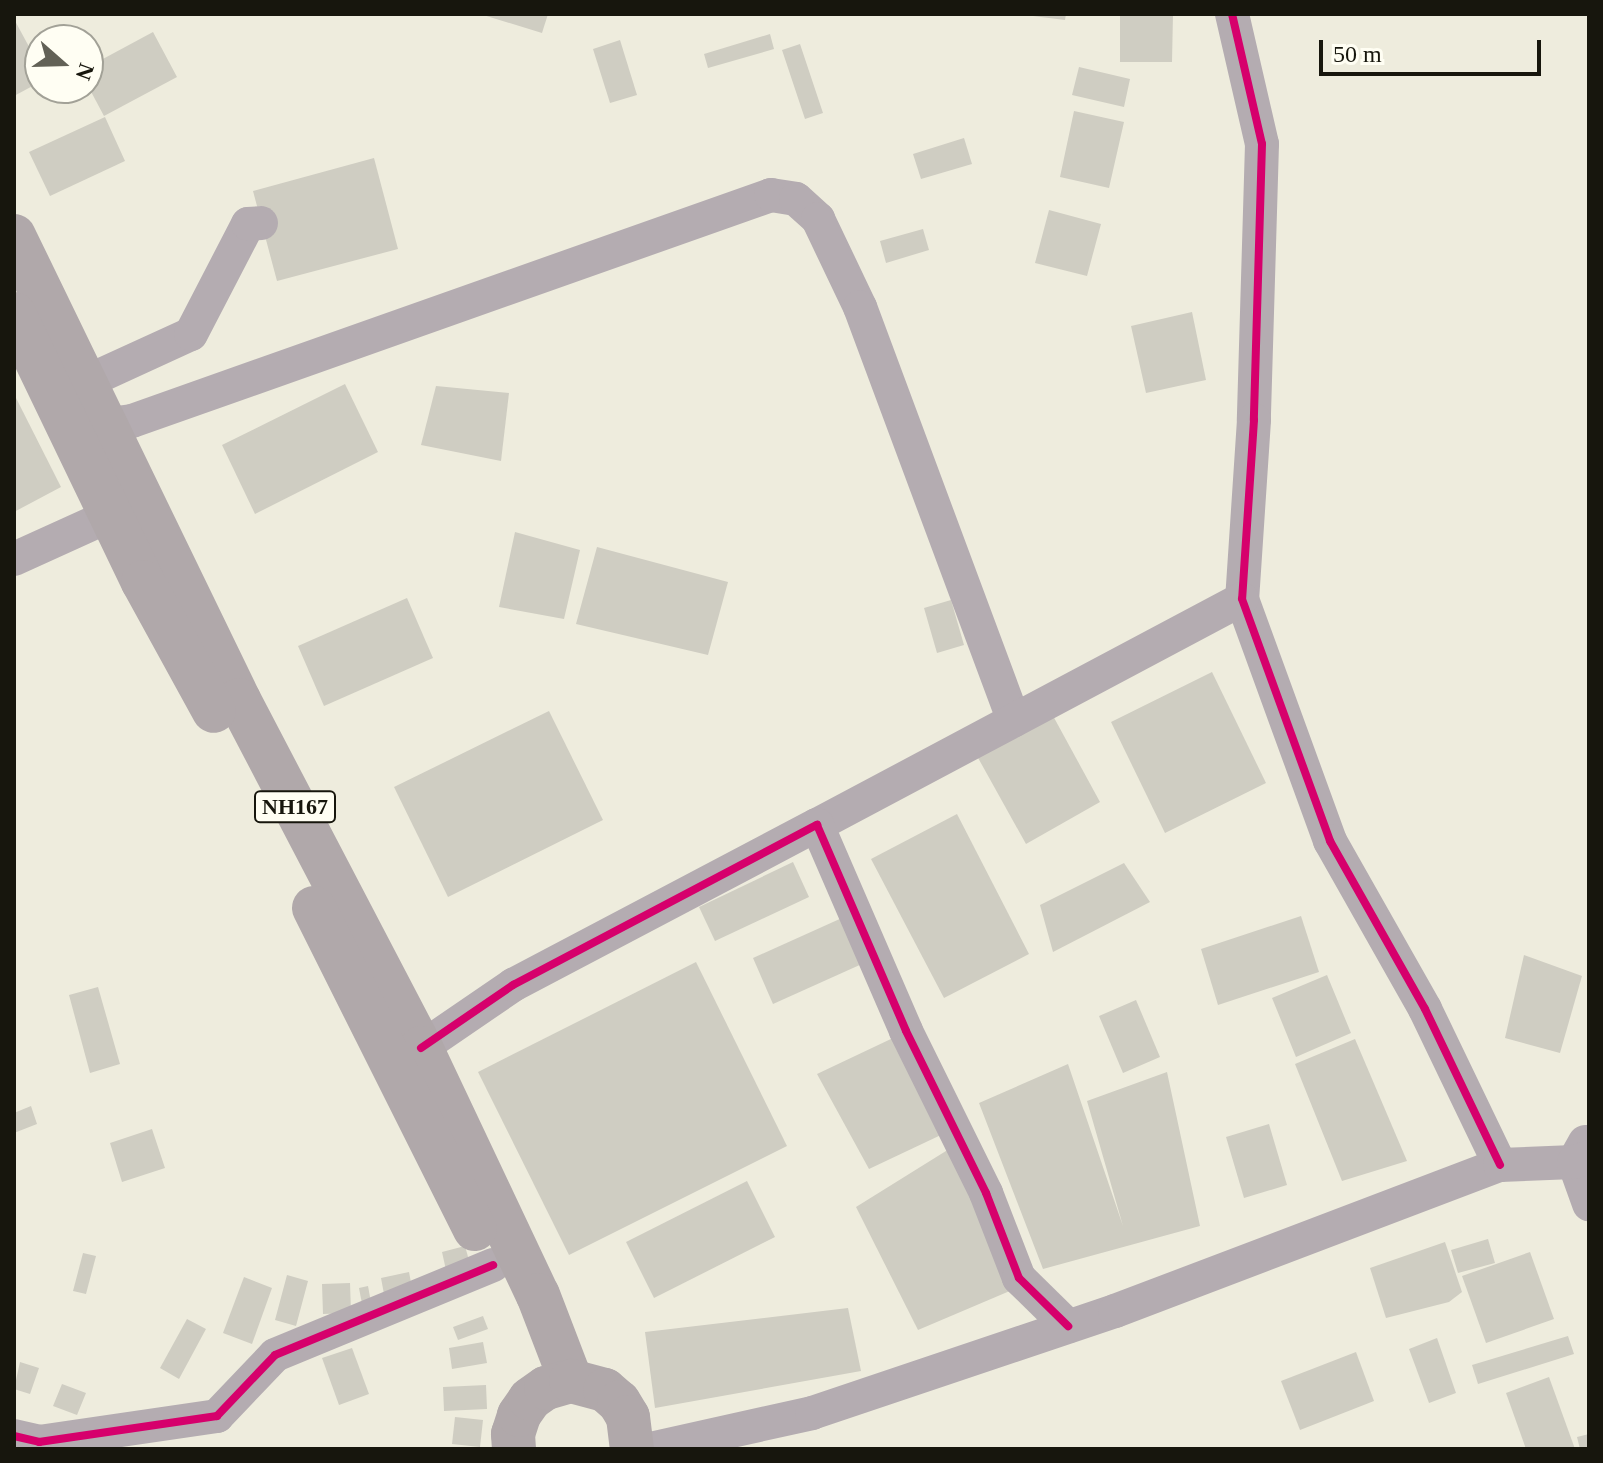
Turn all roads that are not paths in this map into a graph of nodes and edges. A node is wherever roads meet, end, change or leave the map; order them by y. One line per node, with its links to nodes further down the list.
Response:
1 (1232, 14): 9 (street)
2 (261, 223): 5 (street)
3 (14, 236): 5 (highway, NH167)
4 (14, 314): 7 (highway, NH167)
5 (86, 382): 6 (highway, NH167)
6 (108, 424): 10 (street); 12 (highway, NH167)
7 (111, 515): 8 (street); 16 (highway, NH167)
8 (14, 559)
9 (1242, 599): 10 (street); 14 (street)
10 (1014, 720): 11 (street)
11 (817, 825): 12 (street); 17 (street)
12 (421, 1048): 18 (highway, NH167)
13 (1584, 1151): 14 (street); 15 (street)
14 (1500, 1165): 17 (street)
15 (1589, 1204)
16 (493, 1265): 18 (highway, NH167); 19 (street)
17 (1068, 1326): 22 (street)
18 (558, 1385): 20 (highway); 21 (highway)
19 (14, 1436)
20 (514, 1449)
21 (632, 1449)
22 (650, 1449)

